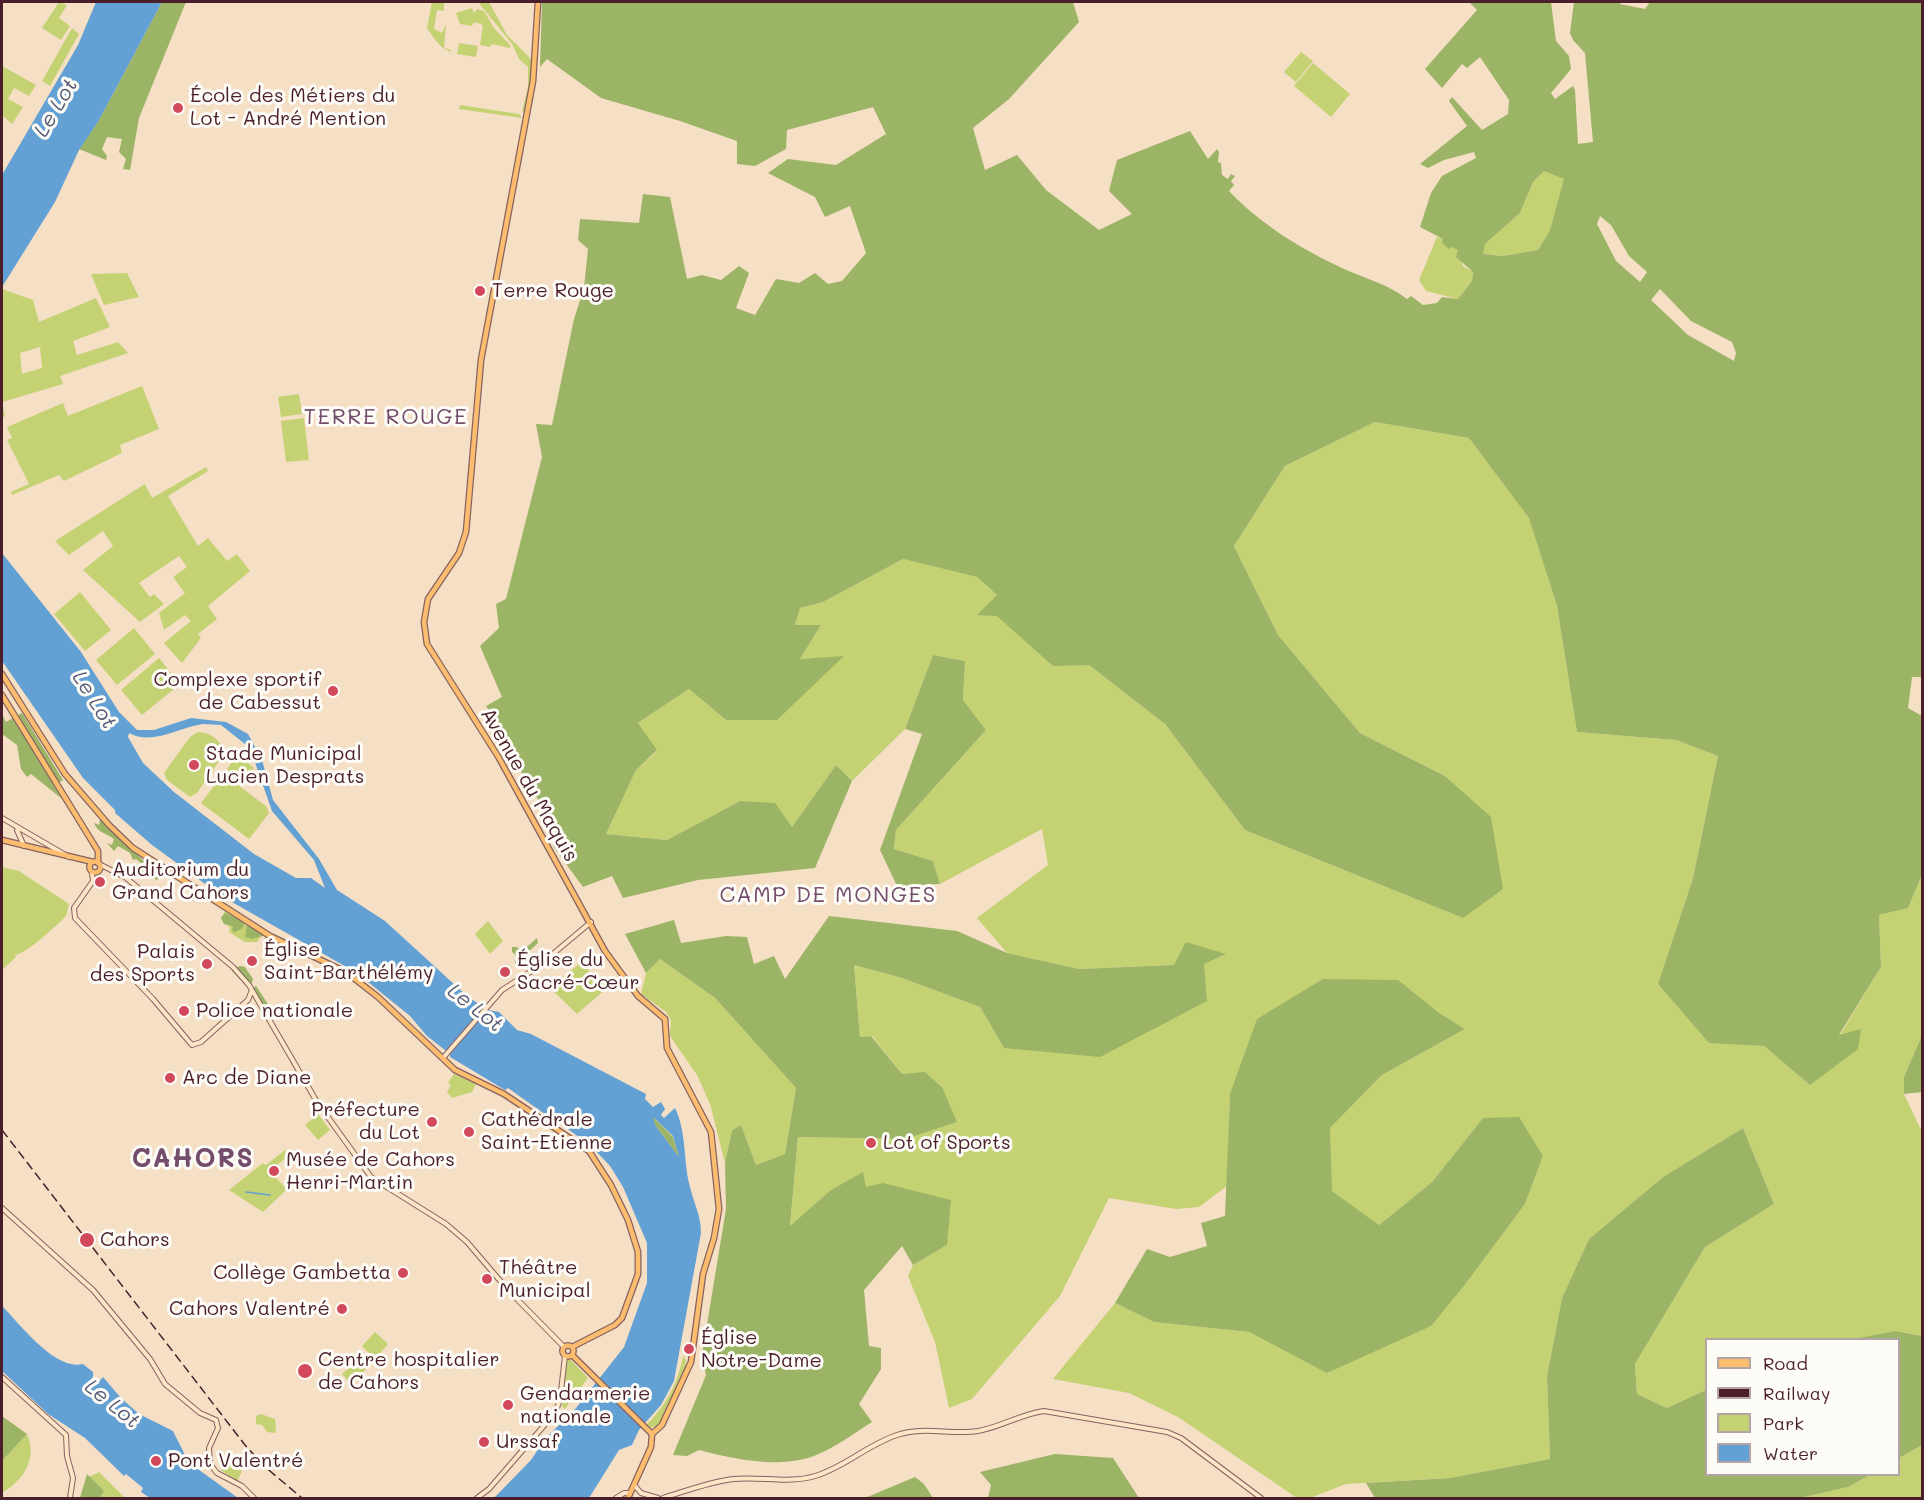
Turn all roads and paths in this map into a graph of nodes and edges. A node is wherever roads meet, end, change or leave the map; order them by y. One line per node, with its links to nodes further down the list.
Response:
1 (538, 2): 13 (main road, Avenue du Maquis)
2 (2, 674): 17 (main road)
3 (2, 695): 10 (main road)
4 (2, 818): 5 (street)
5 (14, 827): 7 (street); 8 (street)
6 (2, 840): 7 (main road)
7 (24, 846): 8 (main road)
8 (70, 857): 9 (main road)
9 (79, 859): 10 (main road); 11 (main road)
10 (97, 863): 11 (main road); 12 (main road); 14 (street)
11 (89, 867): 12 (main road)
12 (92, 873): 15 (street)
13 (591, 922): 17 (street); 24 (main road, Avenue du Maquis)
14 (252, 989): 15 (street); 16 (street)
15 (248, 1000): 16 (street)
16 (261, 1005): 19 (street)
17 (445, 1056): 20 (main road)
18 (2, 1208): 28 (street)
19 (564, 1347): 20 (main road); 22 (main road)
20 (572, 1347): 21 (main road)
21 (572, 1355): 22 (main road); 24 (main road)
22 (565, 1356): 29 (street)
23 (2, 1377): 27 (street)
24 (652, 1434): 25 (main road)
25 (635, 1486): 26 (main road); 31 (street)
26 (629, 1496): 30 (street)
27 (70, 1498)
28 (254, 1498)
29 (477, 1498)
30 (616, 1498)
31 (658, 1498)
32 (665, 1498): 33 (street)
33 (1261, 1498)

